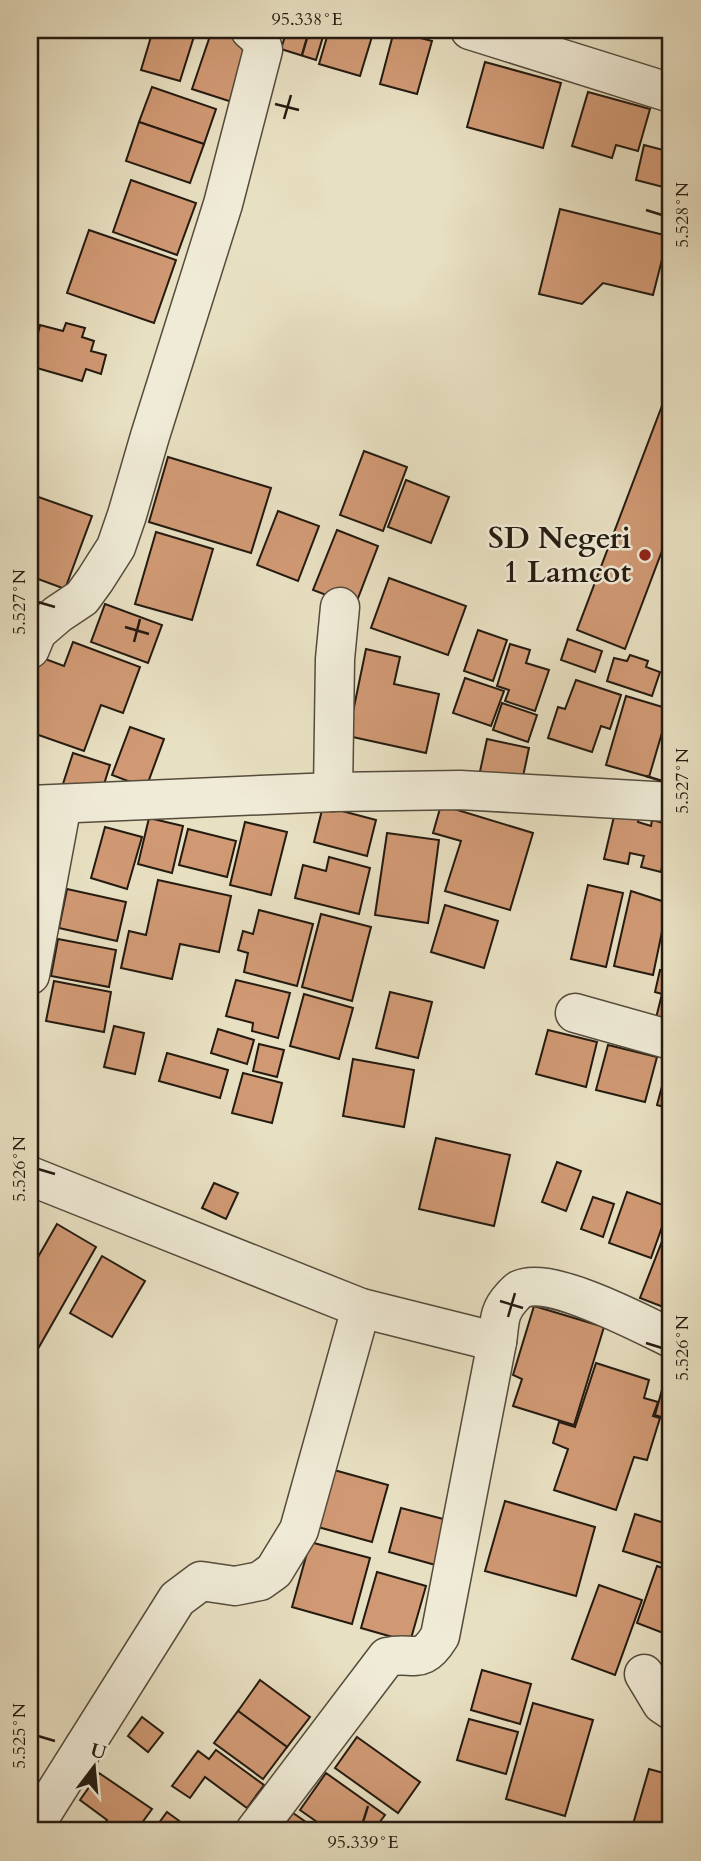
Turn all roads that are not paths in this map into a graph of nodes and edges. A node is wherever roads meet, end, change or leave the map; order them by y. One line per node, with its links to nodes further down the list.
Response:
1 (250, 30): 5 (street)
2 (470, 30): 3 (street)
3 (671, 93)
4 (340, 607): 6 (street)
5 (30, 649)
6 (333, 792): 7 (street); 8 (street)
7 (671, 802)
8 (46, 804): 9 (street)
9 (30, 975)
10 (575, 1013): 11 (street)
11 (671, 1040)
12 (30, 1176): 13 (street)
13 (362, 1308): 15 (street); 18 (street)
14 (671, 1338): 15 (street)
15 (497, 1342): 19 (street)
16 (644, 1674): 17 (street)
17 (671, 1710)
18 (37, 1822)
19 (256, 1831)

